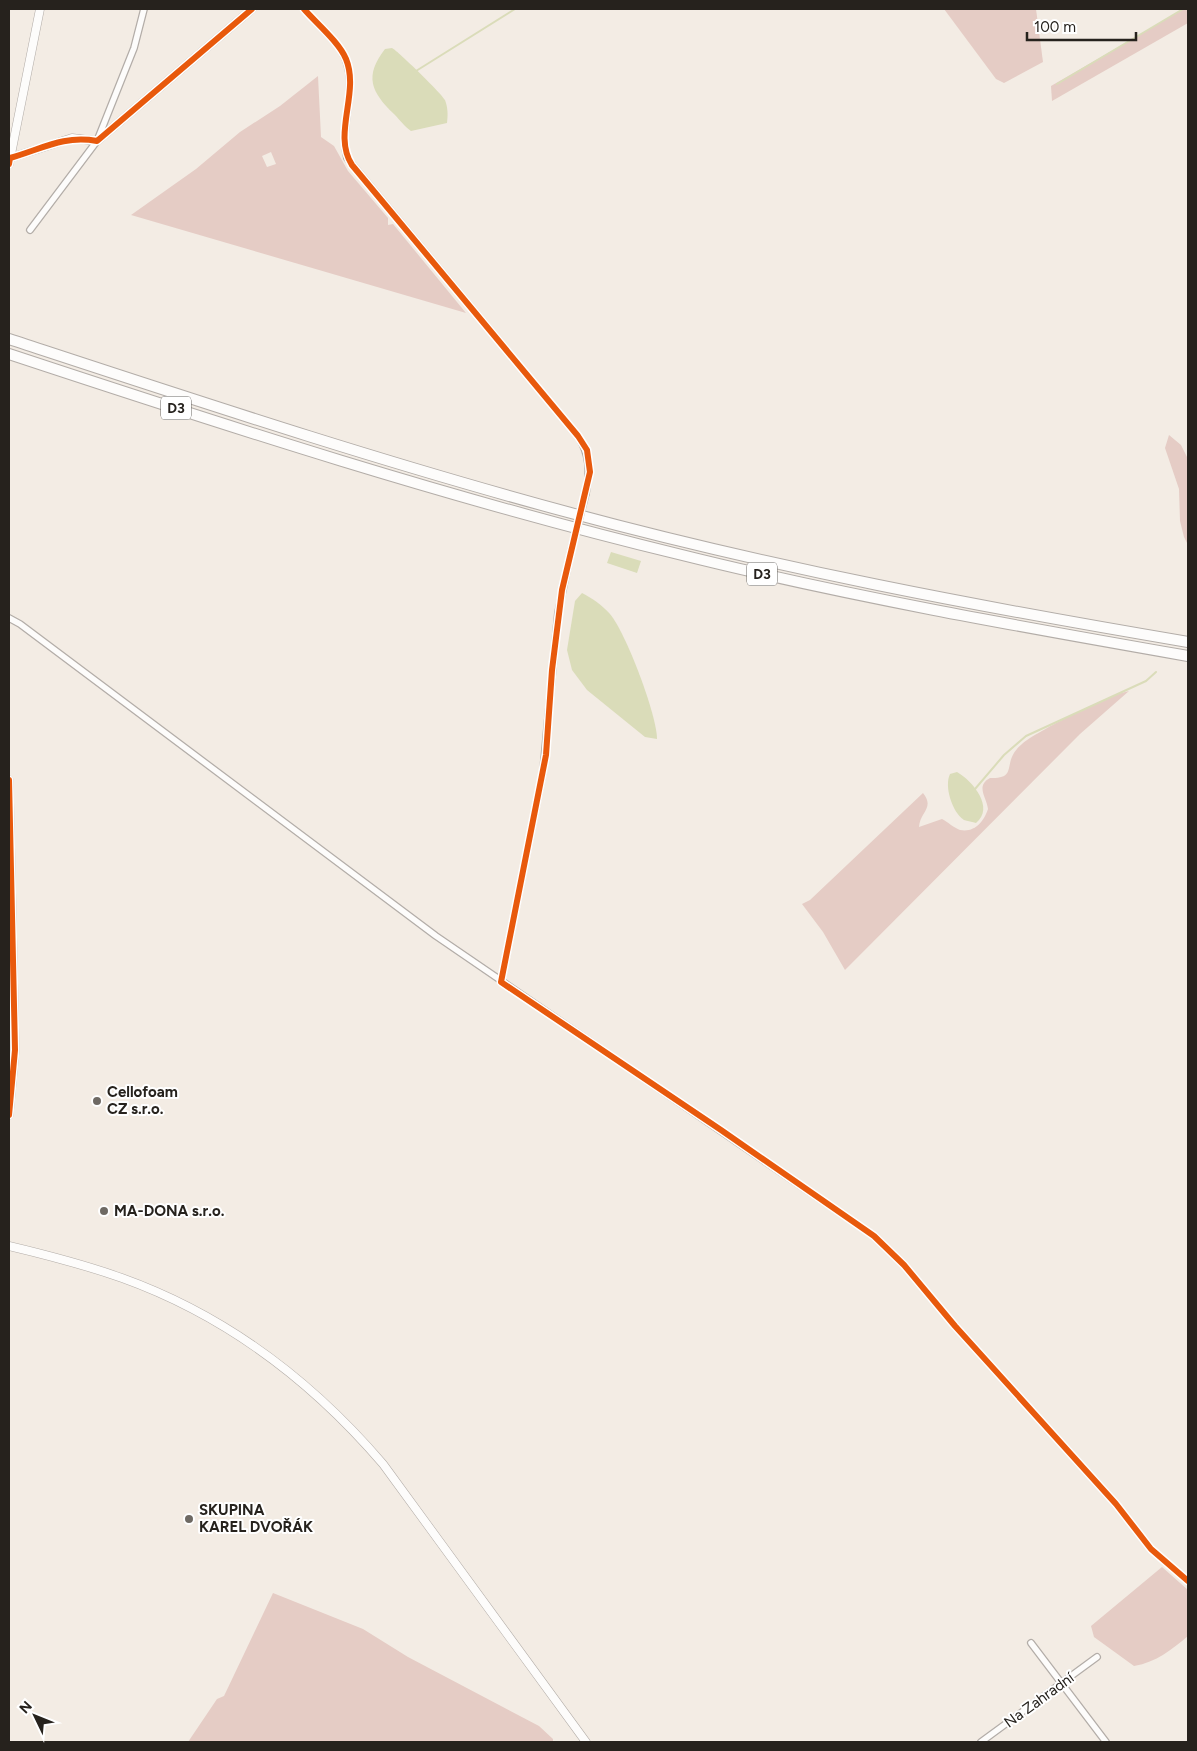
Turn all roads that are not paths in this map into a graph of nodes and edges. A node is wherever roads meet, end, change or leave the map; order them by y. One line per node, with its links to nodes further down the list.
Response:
1 (40, 9): 6 (main road)
2 (144, 9): 5 (street)
3 (252, 9): 5 (main road)
4 (304, 9): 14 (street, bridge)
5 (97, 141): 6 (main road); 7 (street)
6 (9, 161)
7 (30, 230)
8 (9, 339): 11 (highway, D3)
9 (9, 354): 12 (highway, D3)
10 (9, 618): 14 (street)
11 (1188, 642)
12 (1188, 656)
13 (9, 780): 15 (main road)
14 (501, 982): 17 (street)
15 (9, 1115)
16 (9, 1246): 21 (main road)
17 (1188, 1581)
18 (1031, 1643): 20 (street)
19 (1097, 1657): 20 (street, Na Zahradní)
20 (1062, 1683): 22 (street, Na Zahradní); 23 (street)
21 (586, 1742)
22 (981, 1742)
23 (1106, 1742)

